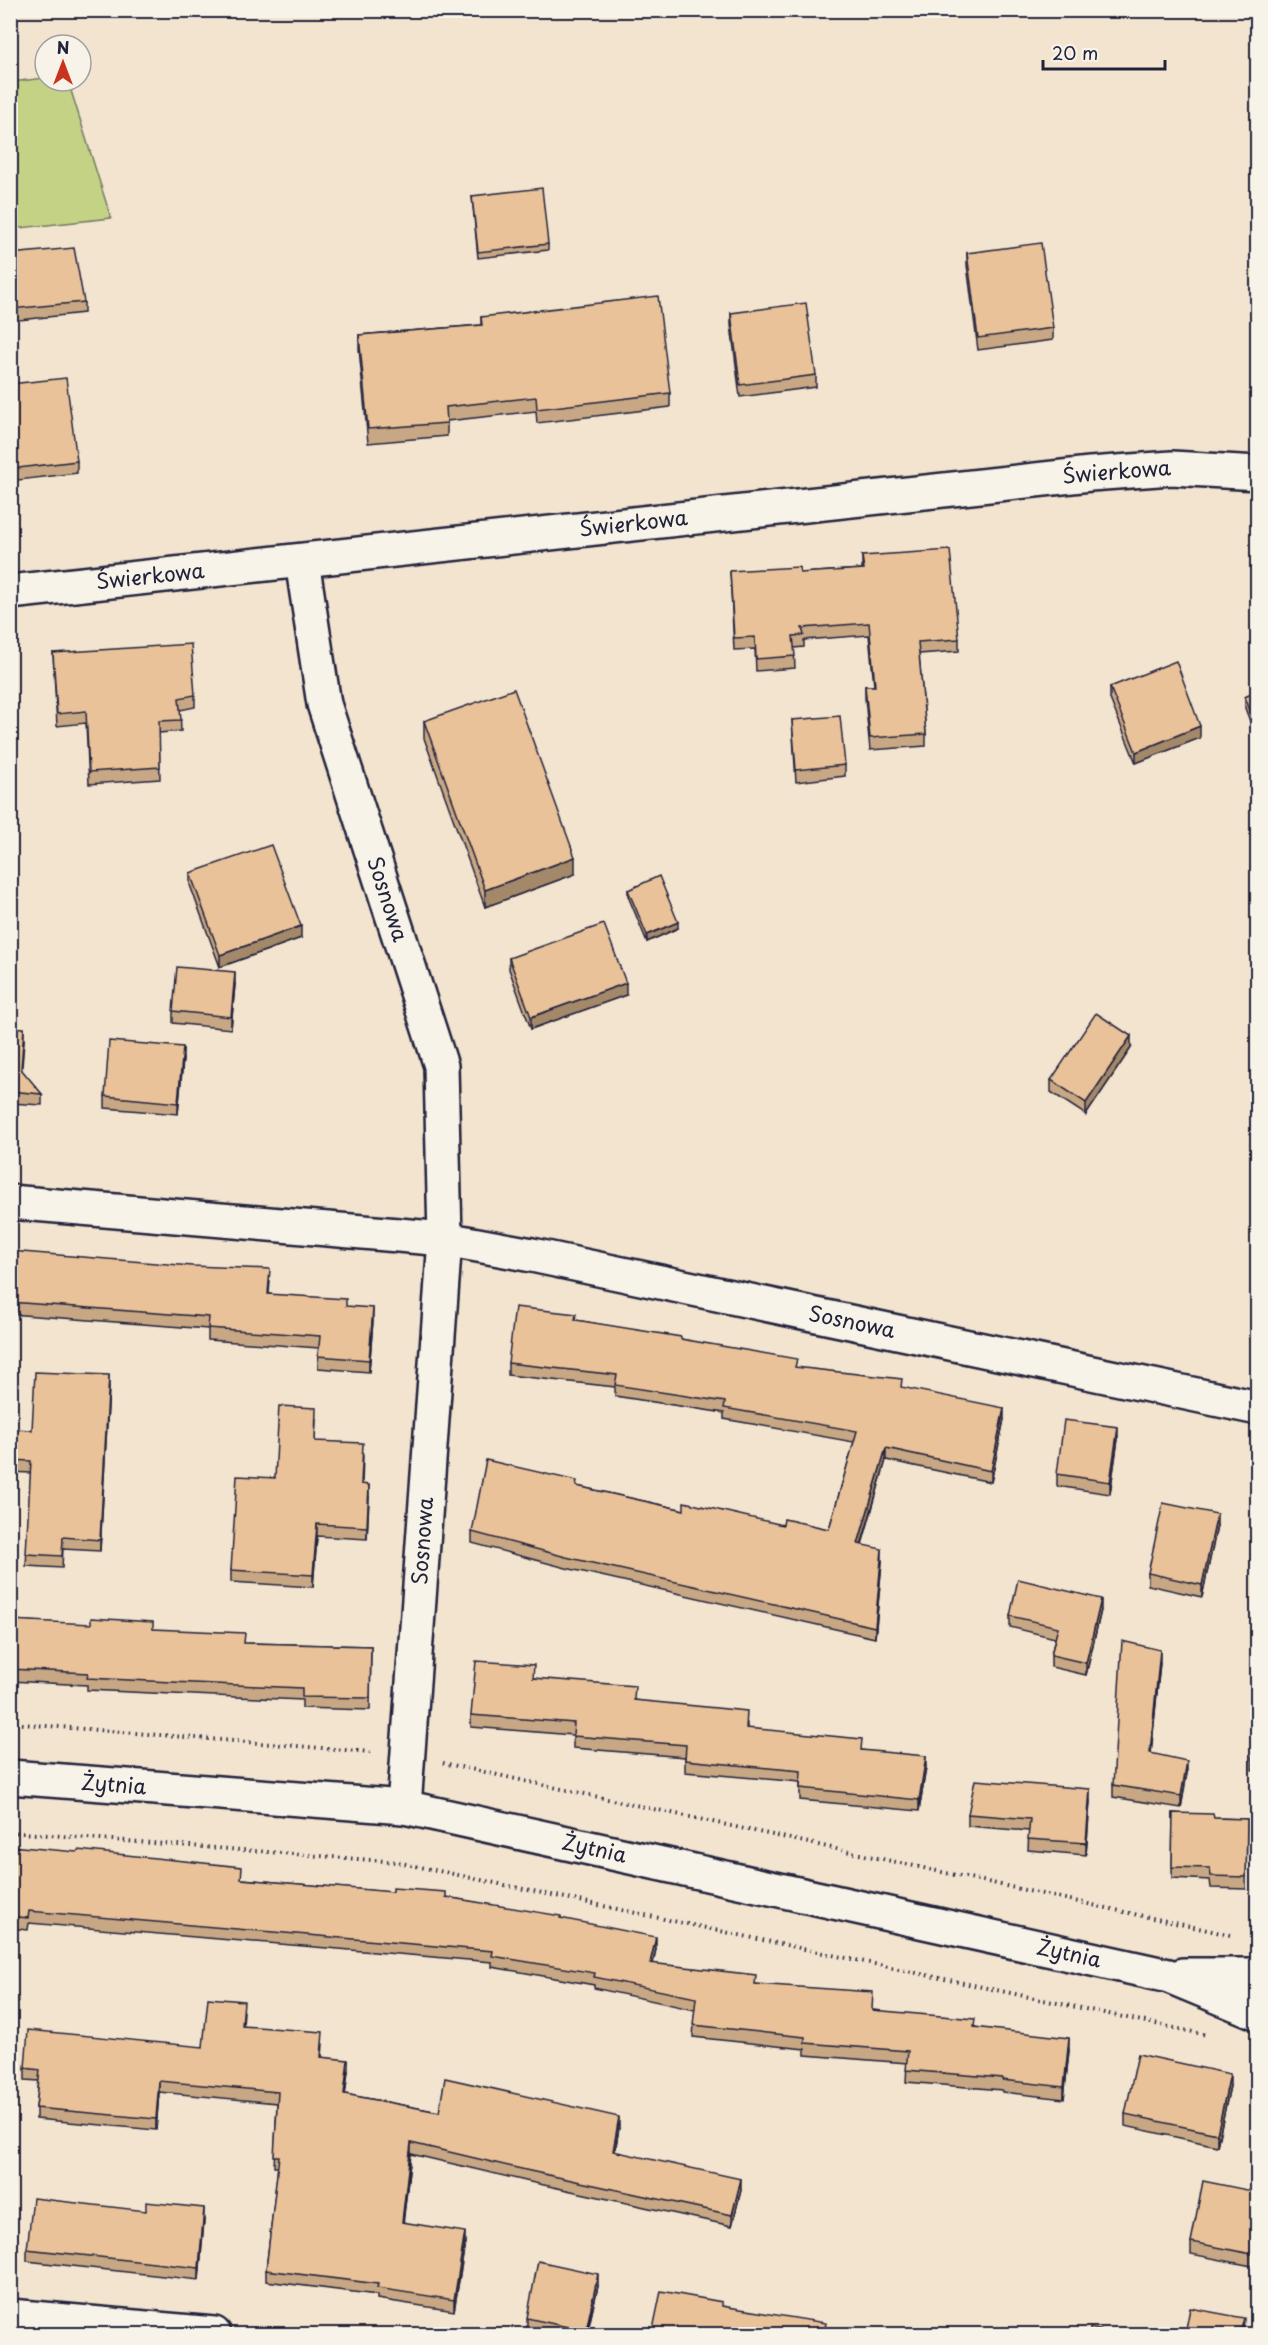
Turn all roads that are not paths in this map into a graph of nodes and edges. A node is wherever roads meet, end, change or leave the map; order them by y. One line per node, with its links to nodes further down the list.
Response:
1 (1257, 473): 2 (street, Świerkowa)
2 (302, 561): 3 (street, Świerkowa); 5 (street, Sosnowa)
3 (10, 592)
4 (10, 1202): 5 (street, Sosnowa)
5 (446, 1239): 6 (street, Sosnowa); 8 (street, Sosnowa)
6 (1257, 1408)
7 (10, 1777): 8 (street, Żytnia)
8 (404, 1807): 10 (street, Żytnia)
9 (1257, 1975): 10 (street, Żytnia)
10 (1169, 1976): 11 (street, Żytnia)
11 (1257, 2013)
12 (10, 2316): 13 (street)
13 (196, 2334)

